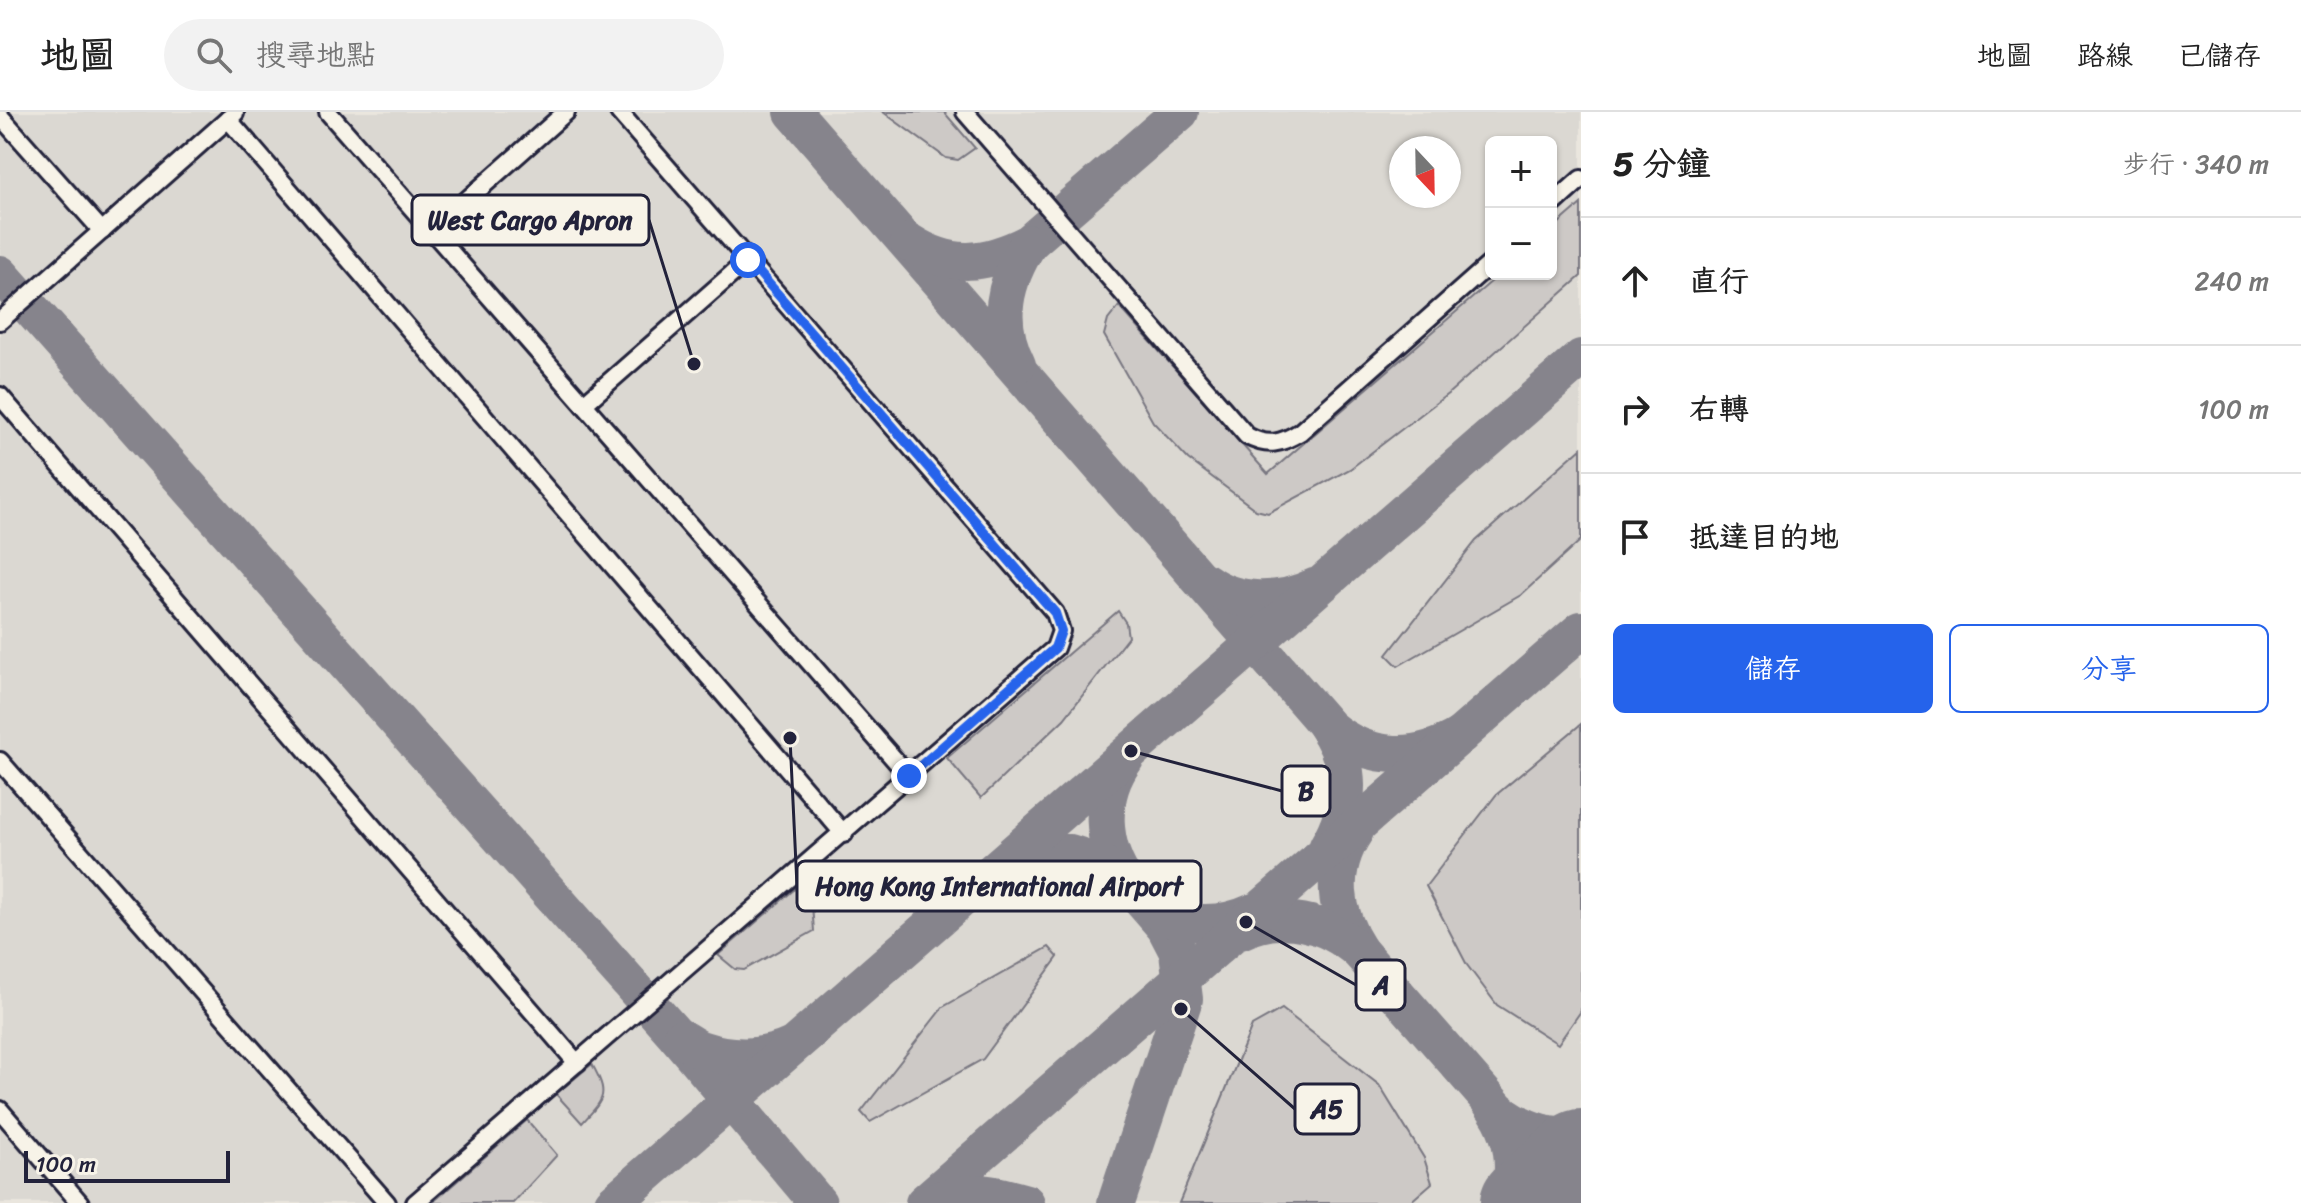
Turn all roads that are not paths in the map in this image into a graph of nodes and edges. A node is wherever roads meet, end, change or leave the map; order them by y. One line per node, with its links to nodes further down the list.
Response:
1 (328, 112): 10 (lane)
2 (566, 112): 10 (lane)
3 (619, 112): 11 (lane)
4 (965, 112): 12 (lane)
5 (232, 115): 9 (lane); 18 (lane)
6 (0, 116): 9 (lane)
7 (1581, 179): 8 (lane)
8 (1557, 201)
9 (102, 231): 13 (lane)
10 (432, 231): 15 (lane)
11 (748, 260): 15 (lane); 17 (lane)
12 (1485, 268)
13 (0, 321)
14 (0, 396): 19 (lane)
15 (584, 404): 17 (lane)
16 (0, 761): 22 (lane)
17 (909, 776): 18 (lane)
18 (844, 834): 19 (lane)
19 (577, 1063): 23 (lane)
20 (0, 1110): 21 (lane)
21 (80, 1203)
22 (387, 1203)
23 (415, 1203)

